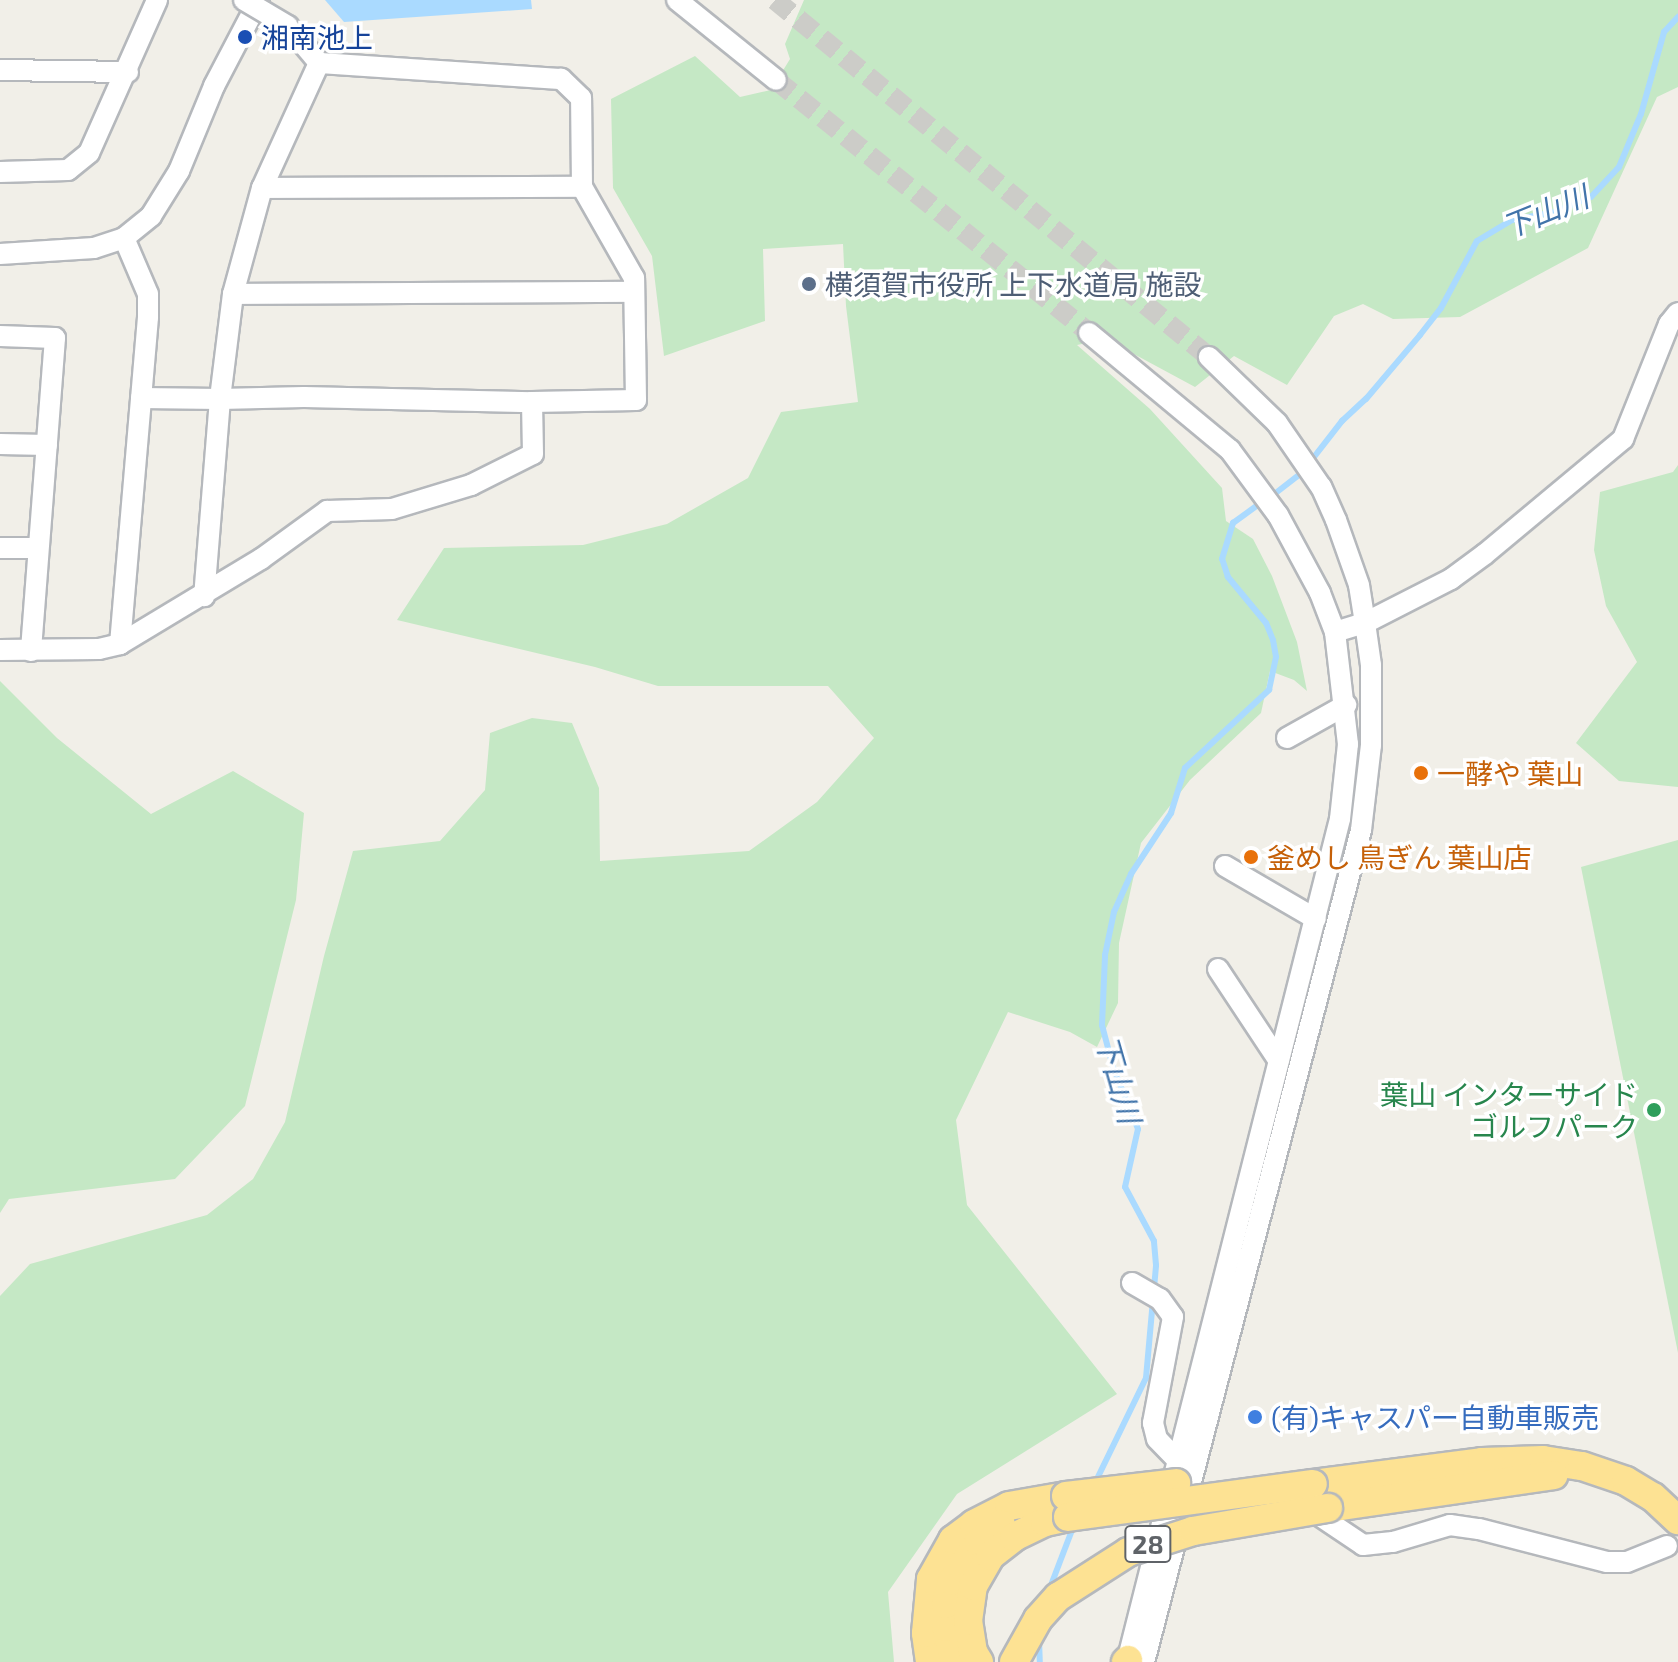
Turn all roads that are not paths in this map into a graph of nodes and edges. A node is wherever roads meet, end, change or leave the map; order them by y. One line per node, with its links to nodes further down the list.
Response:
1 (157, 0): 7 (street)
2 (244, 0): 5 (street, bridge)
3 (259, 0): 12 (street)
4 (677, 0): 8 (street)
5 (319, 63): 10 (street); 11 (street)
6 (0, 70): 7 (street)
7 (128, 72): 9 (street)
8 (776, 80)
9 (0, 172)
10 (582, 187): 11 (street); 14 (street)
11 (262, 188): 15 (street)
12 (124, 238): 13 (street); 20 (street)
13 (0, 254)
14 (634, 292): 15 (street); 22 (street)
15 (233, 294): 21 (street)
16 (1678, 313): 28 (street)
17 (1089, 333): 29 (street)
18 (0, 336): 24 (street)
19 (1209, 357): 28 (street)
20 (141, 398): 21 (street); 30 (street)
21 (220, 399): 22 (street); 27 (street)
22 (532, 402): 27 (street)
23 (0, 444): 24 (street)
24 (47, 445): 26 (street)
25 (0, 548): 26 (street)
26 (37, 548): 32 (street)
27 (204, 596): 30 (street)
28 (1365, 623): 29 (street); 45 (street)
29 (1335, 632): 33 (street)
30 (120, 644): 32 (street)
31 (0, 650): 32 (street)
32 (31, 651)
33 (1346, 705): 34 (street); 36 (street)
34 (1287, 738)
35 (1225, 866): 36 (street)
36 (1316, 919): 38 (street)
37 (1218, 969): 38 (street)
38 (1279, 1061): 40 (street)
39 (1134, 1285): 40 (street)
40 (1176, 1459): 46 (street)
41 (1582, 1466): 42 (highway); 47 (highway); 52 (highway, 28, bridge)
42 (1312, 1476): 43 (highway); 44 (highway, bridge)
43 (1678, 1494)
44 (1067, 1507): 49 (highway); 50 (highway); 51 (highway)
45 (1183, 1513): 46 (street); 47 (street); 48 (street)
46 (1161, 1516): 48 (street)
47 (1673, 1533)
48 (1131, 1661)
49 (930, 1662)
50 (955, 1662)
51 (979, 1662)
52 (1014, 1662)

